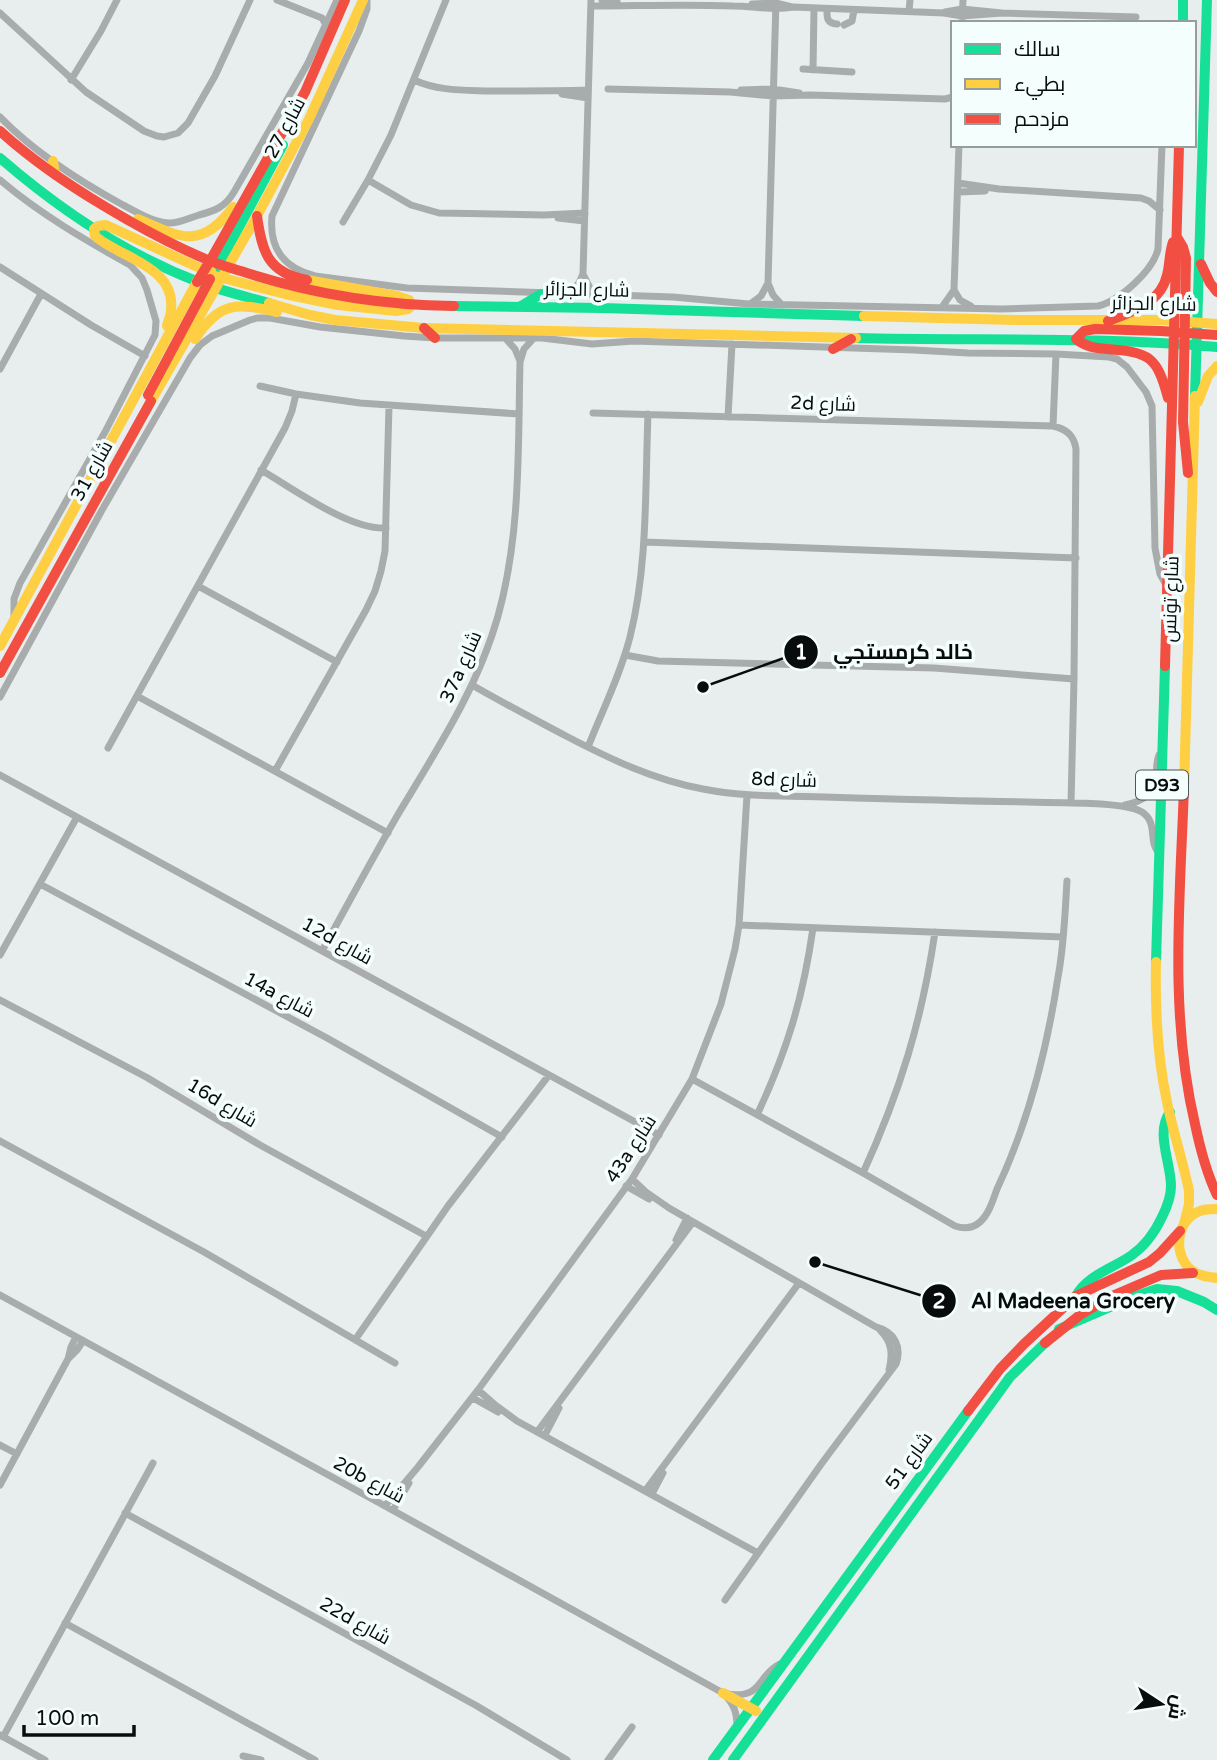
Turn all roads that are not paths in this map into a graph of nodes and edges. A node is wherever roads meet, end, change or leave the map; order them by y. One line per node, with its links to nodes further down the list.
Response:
1 (117, 0): 32 (street)
2 (250, 0): 32 (street)
3 (277, 0): 26 (street)
4 (337, 0): 26 (street)
5 (345, 0): 28 (main road, شارع 27)
6 (365, 0): 39 (street); 41 (main road, شارع 27)
7 (446, 0): 33 (street)
8 (602, 0): 16 (street)
9 (909, 0): 21 (street)
10 (962, 0): 23 (street)
11 (1183, 0): 25 (main road)
12 (1207, 0): 61 (main road, شارع تونس / D93)
13 (895, 2): 20 (street)
14 (591, 3): 16 (street); 37 (street)
15 (776, 4): 16 (street); 17 (street); 36 (street)
16 (631, 5)
17 (814, 8): 18 (street); 30 (street)
18 (827, 9): 19 (street); 19 (street)
19 (854, 9): 20 (street)
20 (895, 11): 21 (street)
21 (909, 11): 23 (street)
22 (0, 13): 32 (street)
23 (962, 16): 24 (street)
24 (1136, 17)
25 (1183, 21)
26 (326, 25): 27 (street)
27 (320, 37): 28 (main road); 47 (street)
28 (324, 49): 35 (main road, شارع 27)
29 (803, 69): 30 (street)
30 (813, 70): 31 (street)
31 (852, 72)
32 (71, 80)
33 (414, 80): 37 (street); 50 (street)
34 (608, 89): 36 (street)
35 (305, 92): 54 (main road); 63 (main road, شارع 27)
36 (773, 93): 38 (street); 65 (street)
37 (588, 94): 57 (street)
38 (950, 99)
39 (321, 112): 41 (main road); 68 (street)
40 (0, 117): 47 (street)
41 (310, 119): 56 (main road, شارع 27)
42 (0, 131): 48 (main road, شارع الجزائر)
43 (959, 147): 51 (street)
44 (1162, 147): 52 (street)
45 (1179, 147): 60 (main road, شارع تونس / D93)
46 (0, 158): 59 (main road, شارع الجزائر)
47 (52, 161): 48 (main road)
48 (55, 175): 54 (main road, شارع الجزائر)
49 (0, 180): 100 (street)
50 (368, 180): 57 (street); 58 (street)
51 (958, 188): 53 (street); 66 (street)
52 (1160, 189): 53 (street); 55 (street)
53 (1141, 198): 55 (street)
54 (108, 209): 63 (main road, شارع الجزائر)
55 (1160, 210): 78 (street)
56 (257, 216): 63 (main road, شارع 27); 73 (main road)
57 (585, 217): 64 (street)
58 (343, 222)
59 (94, 229): 63 (main road, شارع الجزائر); 104 (main road)
60 (1177, 237): 81 (main road); 82 (main road, شارع تونس / D93)
61 (1200, 257): 67 (main road); 83 (main road, شارع تونس / D93)
62 (0, 267): 69 (street)
63 (213, 274): 73 (main road, شارع الجزائر); 79 (main road, شارع الجزائر); 104 (main road, شارع 31); 117 (main road, شارع 31)
64 (583, 274): 70 (street); 71 (street)
65 (768, 283): 72 (street); 74 (street)
66 (954, 290): 76 (street); 77 (street)
67 (1217, 292)
68 (541, 293): 70 (street); 75 (main road)
69 (41, 294): 100 (street); 103 (street)
70 (568, 294): 71 (street)
71 (599, 296): 72 (street)
72 (749, 304): 74 (street)
73 (412, 305): 75 (main road, شارع الجزائر)
74 (782, 305): 76 (street)
75 (520, 307): 80 (main road, شارع الجزائر)
76 (942, 307): 77 (street)
77 (975, 308): 78 (street)
78 (1002, 309): 80 (main road)
79 (314, 316): 85 (main road, شارع الجزائر); 117 (main road)
80 (1015, 320): 81 (main road, شارع الجزائر)
81 (1108, 321): 82 (main road, شارع الجزائر)
82 (1179, 321): 83 (main road, شارع الجزائر); 86 (main road, شارع تونس / D93)
83 (1197, 322): 84 (main road, شارع الجزائر); 87 (main road, شارع تونس / D93)
84 (1217, 324)
85 (424, 328): 89 (main road); 92 (main road, شارع الجزائر)
86 (1179, 332): 87 (main road); 93 (main road); 95 (main road, شارع تونس / D93)
87 (1197, 333): 88 (main road); 96 (main road, شارع تونس / D93)
88 (1217, 335)
89 (435, 338): 90 (street); 133 (street)
90 (505, 338): 91 (street); 101 (street)
91 (534, 338): 94 (street); 101 (street, 37a شارع)
92 (852, 338): 93 (main road, شارع الجزائر); 98 (main road)
93 (1076, 339): 95 (main road, شارع الجزائر); 112 (main road)
94 (732, 344): 98 (street); 113 (street)
95 (1179, 344): 96 (main road, شارع الجزائر); 112 (main road, شارع تونس / D93); 119 (main road)
96 (1197, 345): 97 (main road, شارع الجزائر); 109 (main road, شارع تونس / D93)
97 (1217, 347)
98 (833, 349): 99 (street)
99 (1056, 354): 115 (street); 124 (street)
100 (145, 356): 116 (street)
101 (520, 362): 110 (street, 37a شارع)
102 (1217, 366): 109 (main road)
103 (0, 369)
104 (141, 386): 114 (main road, شارع 31)
105 (260, 386): 106 (street)
106 (296, 394): 107 (street); 118 (street)
107 (389, 406): 110 (street); 120 (street)
108 (593, 412): 111 (street, 2d شارع)
109 (1195, 412): 119 (main road, شارع تونس / D93)
110 (519, 414): 131 (street, 37a شارع)
111 (648, 414): 113 (street, 2d شارع); 121 (street)
112 (1171, 414): 124 (main road, شارع تونس / D93)
113 (727, 417): 115 (street, 2d شارع)
114 (118, 425): 116 (main road); 125 (main road, شارع 31)
115 (1053, 426): 122 (street)
116 (105, 432): 125 (street)
117 (124, 449): 129 (main road, شارع 31)
118 (261, 470): 120 (street); 123 (street)
119 (1192, 494): 163 (main road, شارع تونس / D93)
120 (386, 528): 128 (street)
121 (644, 542): 122 (street); 127 (street)
122 (1076, 558): 130 (street)
123 (198, 586): 128 (street); 132 (street)
124 (1167, 587): 136 (main road, شارع تونس / D93)
125 (14, 619): 126 (main road, شارع 31)
126 (1, 641)
127 (625, 655): 130 (street); 134 (street)
128 (337, 662): 137 (street)
129 (0, 673)
130 (1074, 679): 140 (street)
131 (472, 685): 134 (street, 8d شارع); 143 (street, 37a شارع)
132 (136, 696): 135 (street); 137 (street)
133 (0, 697)
134 (588, 747): 139 (street, 8d شارع)
135 (108, 748)
136 (1163, 748): 141 (street, 8d شارع); 144 (main road, شارع تونس / D93)
137 (275, 771): 143 (street)
138 (0, 775): 142 (street, 12d شارع)
139 (747, 794): 140 (street, 8d شارع); 147 (street, 43a شارع)
140 (1071, 803): 141 (street, 8d شارع)
141 (1119, 806): 144 (street, 8d شارع)
142 (77, 817): 146 (street); 151 (street, 12d شارع)
143 (388, 833): 151 (street, 37a شارع)
144 (1160, 854): 156 (main road, شارع تونس / D93)
145 (1067, 881): 150 (street)
146 (40, 884): 152 (street); 159 (street, 14a شارع)
147 (739, 925): 148 (street); 155 (street, 43a شارع)
148 (813, 928): 149 (street); 157 (street)
149 (935, 932): 150 (street); 161 (street)
150 (1063, 937): 161 (street)
151 (322, 951): 154 (street, 12d شارع)
152 (0, 955)
153 (0, 1000): 167 (street, 16d شارع)
154 (549, 1074): 158 (street, 12d شارع); 159 (street)
155 (692, 1079): 157 (street); 158 (street, 43a شارع)
156 (1170, 1112): 166 (main road, شارع تونس / D93); 172 (main road)
157 (757, 1115): 161 (street)
158 (659, 1135): 162 (street, 43a شارع)
159 (502, 1137): 167 (street)
160 (0, 1141): 176 (street)
161 (863, 1173)
162 (629, 1183): 165 (street); 178 (street, 43a شارع)
163 (1217, 1195)
164 (1217, 1209): 166 (main road)
165 (690, 1220): 170 (street); 181 (street)
166 (1182, 1227): 168 (main road, شارع تونس); 172 (main road, شارع 51)
167 (426, 1236): 176 (street)
168 (1193, 1273): 169 (main road); 174 (main road, شارع 51)
169 (1214, 1280)
170 (797, 1281): 187 (street); 191 (street)
171 (0, 1295): 175 (street, 20b شارع)
172 (1076, 1296): 194 (main road, شارع 51)
173 (1217, 1310): 174 (main road)
174 (1059, 1329): 208 (main road, شارع 51)
175 (79, 1339): 183 (street); 188 (street, 20b شارع)
176 (355, 1340): 177 (street)
177 (396, 1363)
178 (478, 1390): 179 (street, 43a شارع); 180 (street)
179 (472, 1398): 180 (street); 185 (street, 43a شارع)
180 (517, 1421): 181 (street)
181 (541, 1434): 187 (street)
182 (0, 1445): 183 (street)
183 (17, 1454): 186 (street)
184 (153, 1463): 190 (street)
185 (418, 1467): 188 (street, 43a شارع); 189 (street, 43a شارع)
186 (0, 1485)
187 (648, 1492): 191 (street)
188 (385, 1506): 189 (street, 20b شارع)
189 (393, 1510): 195 (street, 20b شارع)
190 (125, 1513): 193 (street); 204 (street, 22d شارع)
191 (758, 1553): 192 (street)
192 (725, 1600)
193 (65, 1623): 199 (street); 201 (street)
194 (784, 1663): 195 (street); 196 (main road, شارع 51)
195 (723, 1693): 196 (main road); 198 (street)
196 (752, 1708): 198 (main road, شارع 51); 207 (main road)
197 (632, 1727): 205 (street)
198 (737, 1727): 206 (main road, شارع 51)
199 (1, 1736): 202 (street)
200 (243, 1756): 203 (street)
201 (311, 1759)
202 (45, 1760)
203 (261, 1760)
204 (567, 1760)
205 (608, 1760)
206 (713, 1760)
207 (725, 1760)
208 (733, 1760)

